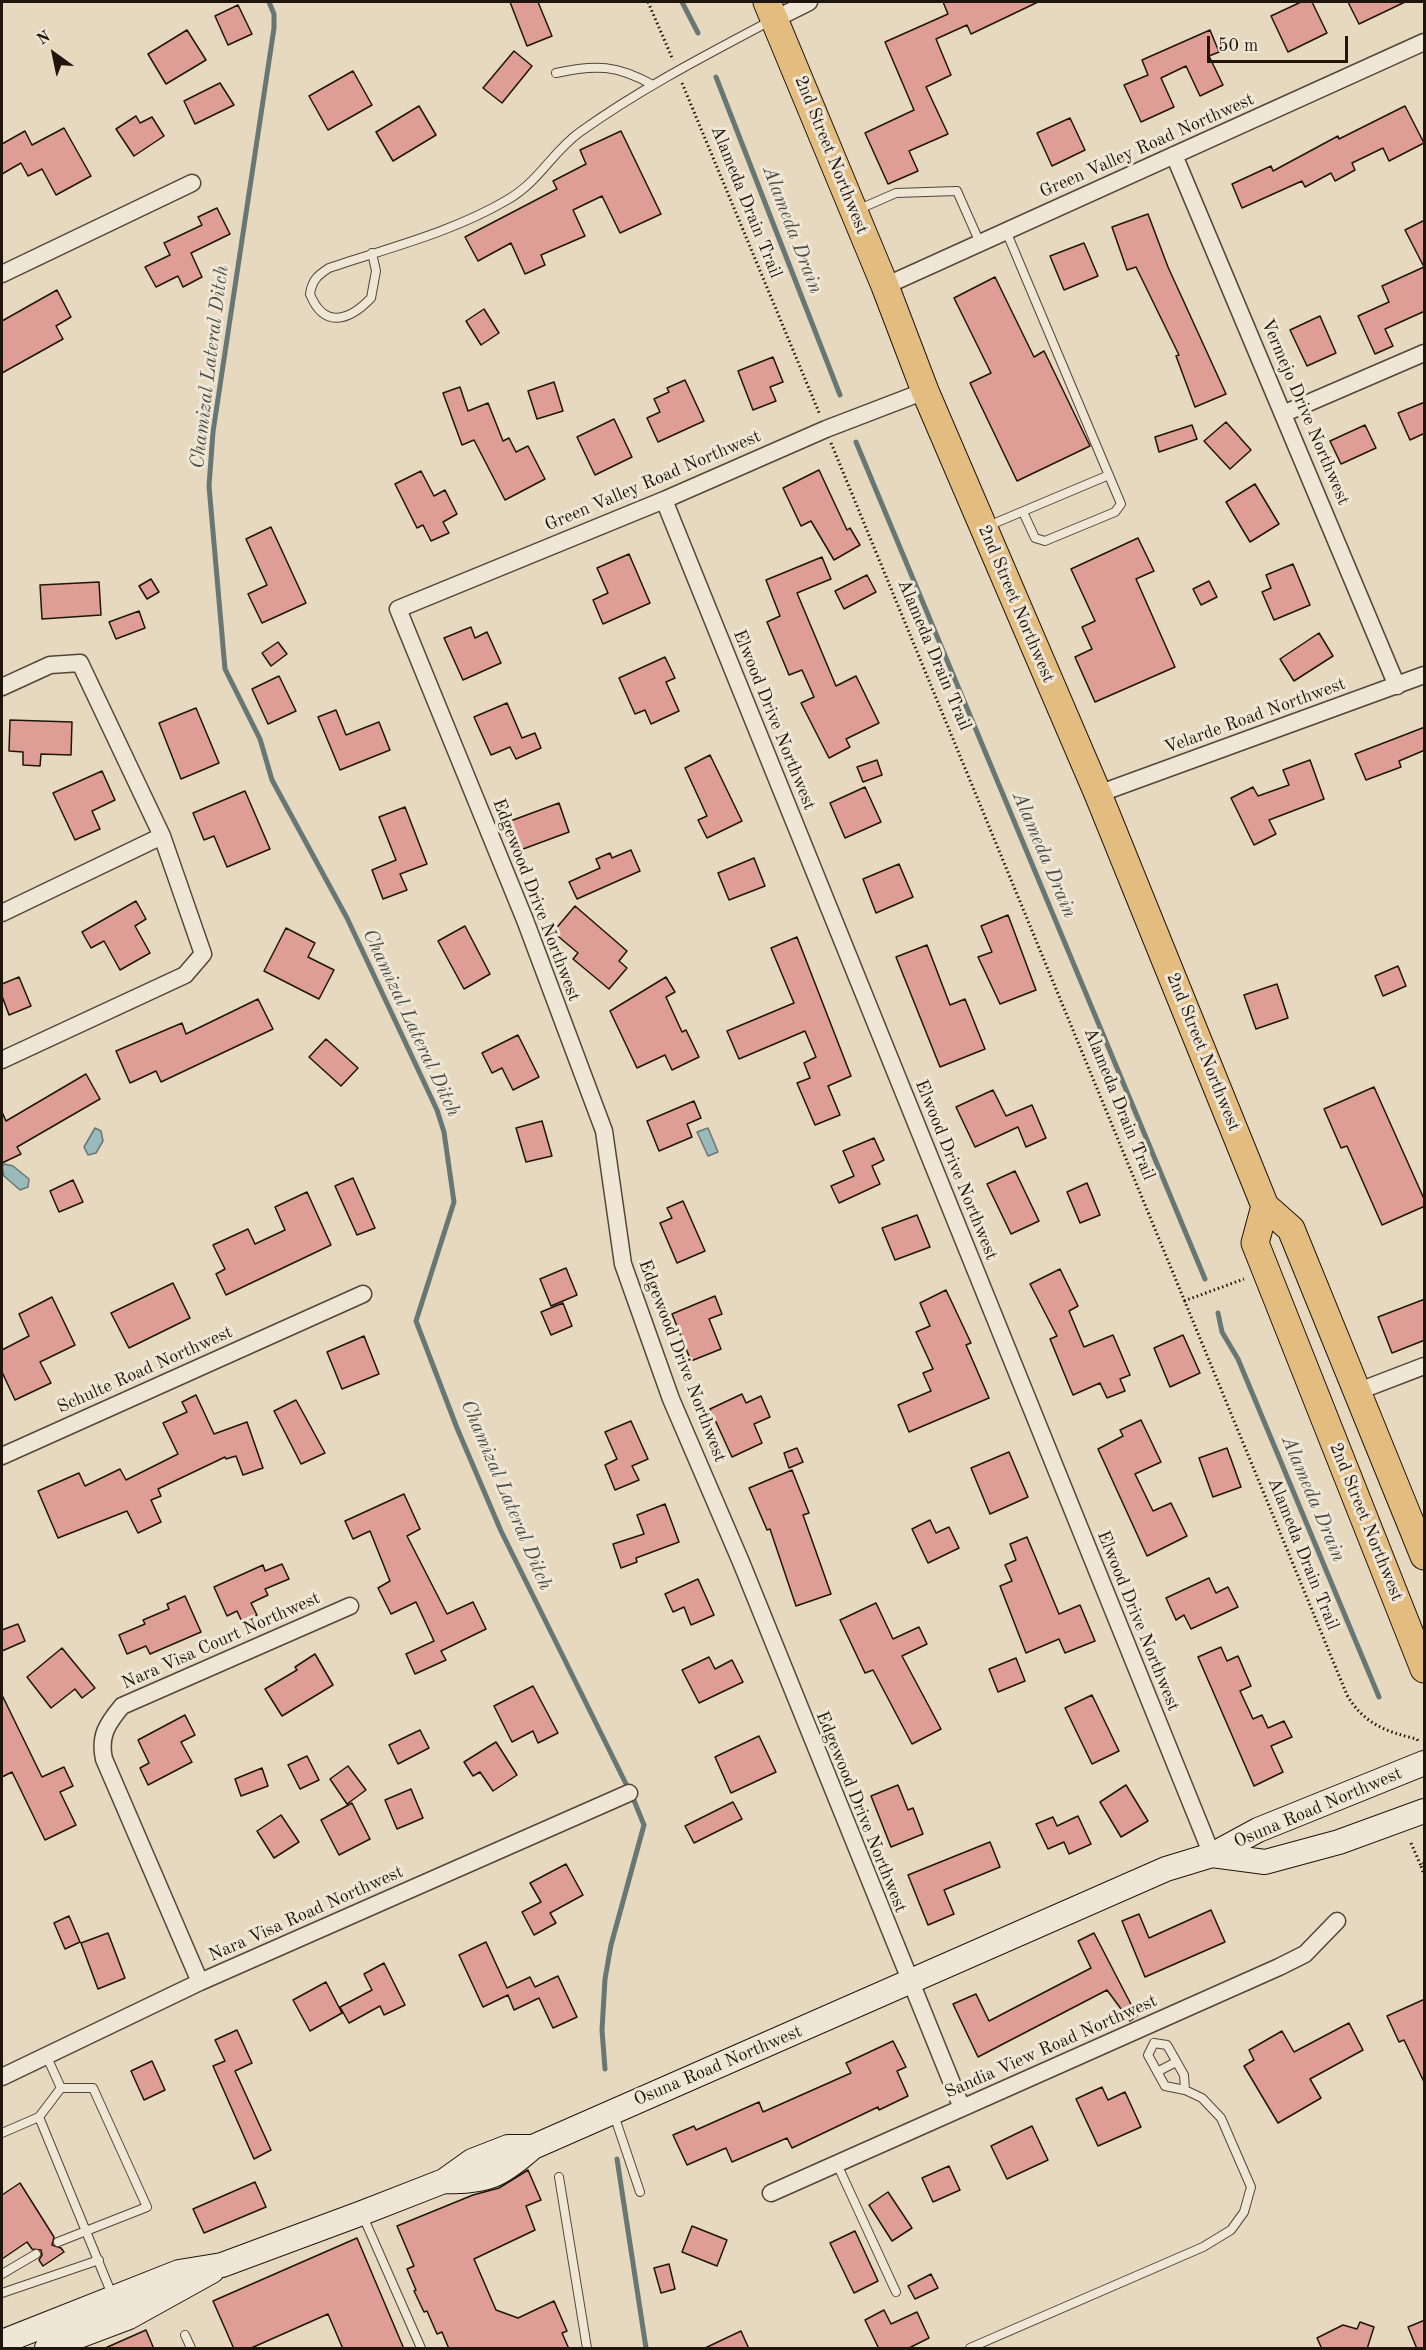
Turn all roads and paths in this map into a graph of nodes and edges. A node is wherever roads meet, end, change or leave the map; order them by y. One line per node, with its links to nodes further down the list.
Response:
1 (648, 2): 5 (path, Alameda Drain Trail)
2 (809, 2): 3 (street)
3 (771, 10): 5 (lane); 10 (main road, 2nd Street Northwest)
4 (1425, 42): 8 (street, Green Valley Road Northwest)
5 (677, 70): 7 (lane); 19 (path, Alameda Drain Trail)
6 (556, 73): 7 (lane)
7 (653, 85): 13 (lane)
8 (1174, 155): 11 (street, Green Valley Road Northwest); 18 (street, Vermejo Drive Northwest)
9 (192, 183): 14 (street)
10 (854, 211): 12 (lane); 15 (main road, 2nd Street Northwest)
11 (1006, 231): 12 (street, Green Valley Road Northwest); 21 (lane)
12 (980, 243): 15 (street, Green Valley Road Northwest)
13 (372, 253): 13 (lane)
14 (2, 274)
15 (885, 286): 17 (main road, 2nd Street Northwest)
16 (1425, 353): 18 (street)
17 (925, 391): 22 (street, Green Valley Road Northwest); 24 (main road, 2nd Street Northwest)
18 (1285, 413): 27 (street, Vermejo Drive Northwest)
19 (819, 414)
20 (831, 443): 36 (path, Alameda Drain Trail)
21 (1109, 475): 23 (lane); 23 (lane)
22 (664, 500): 25 (street, Green Valley Road Northwest); 48 (street, Elwood Drive Northwest)
23 (1023, 512): 24 (lane)
24 (984, 528): 29 (main road, 2nd Street Northwest)
25 (398, 609): 53 (street, Edgewood Drive Northwest)
26 (1425, 675): 27 (street, Velarde Road Northwest)
27 (1397, 686): 29 (street, Velarde Road Northwest)
28 (2, 687): 30 (street)
29 (1098, 794): 33 (main road, 2nd Street Northwest)
30 (162, 836): 31 (street); 32 (street)
31 (2, 913)
32 (2, 1060)
33 (1265, 1206): 34 (main road, 2nd Street Northwest); 38 (main road, 2nd Street Northwest)
34 (1266, 1270): 36 (path); 42 (main road, 2nd Street Northwest)
35 (363, 1294): 39 (street, Schulte Road Northwest)
36 (1184, 1302): 43 (path, Alameda Drain Trail)
37 (1425, 1366): 38 (street)
38 (1359, 1391): 40 (main road, 2nd Street Northwest)
39 (2, 1456)
40 (1425, 1556)
41 (350, 1606): 52 (street, Nara Visa Court Northwest)
42 (1425, 1669)
43 (1417, 1739)
44 (1425, 1763): 48 (main road, Osuna Road Northwest)
45 (628, 1793): 52 (street, Nara Visa Road Northwest)
46 (1425, 1811): 48 (main road, Osuna Road Northwest)
47 (1411, 1843): 49 (path)
48 (1212, 1855): 53 (main road, Osuna Road Northwest)
49 (1423, 1865): 50 (path)
50 (1425, 1874)
51 (1337, 1921): 54 (street, Sandia View Road Northwest)
52 (200, 1982): 56 (street, Nara Visa Road Northwest)
53 (909, 1983): 62 (street, Edgewood Drive Northwest); 63 (main road, Osuna Road Northwest)
54 (1146, 2027): 55 (lane); 62 (street, Sandia View Road Northwest)
55 (1154, 2043): 57 (lane); 58 (lane)
56 (46, 2055): 59 (street, Nara Visa Road Northwest); 60 (lane)
57 (1176, 2062): 58 (lane); 61 (lane)
58 (1157, 2072): 61 (lane)
59 (2, 2077)
60 (61, 2088): 64 (lane); 71 (lane)
61 (1185, 2090): 86 (lane)
62 (962, 2108): 66 (street, Sandia View Road Northwest)
63 (612, 2112): 68 (lane); 70 (main road, Osuna Road Northwest)
64 (39, 2117): 65 (lane); 71 (lane)
65 (2, 2133)
66 (837, 2164): 69 (street, Sandia View Road Northwest); 77 (lane)
67 (559, 2176): 85 (lane)
68 (640, 2192)
69 (771, 2193)
70 (362, 2213): 75 (main road); 84 (lane)
71 (87, 2232): 72 (lane); 74 (lane)
72 (58, 2242)
73 (36, 2254): 76 (lane)
74 (99, 2260): 78 (lane); 79 (lane)
75 (222, 2265): 79 (main road); 82 (main road)
76 (2, 2274)
77 (896, 2292)
78 (2, 2293)
79 (113, 2299): 81 (main road)
80 (185, 2335): 83 (lane)
81 (2, 2342)
82 (47, 2349)
83 (191, 2349)
84 (421, 2349)
85 (587, 2349)
86 (970, 2349)

